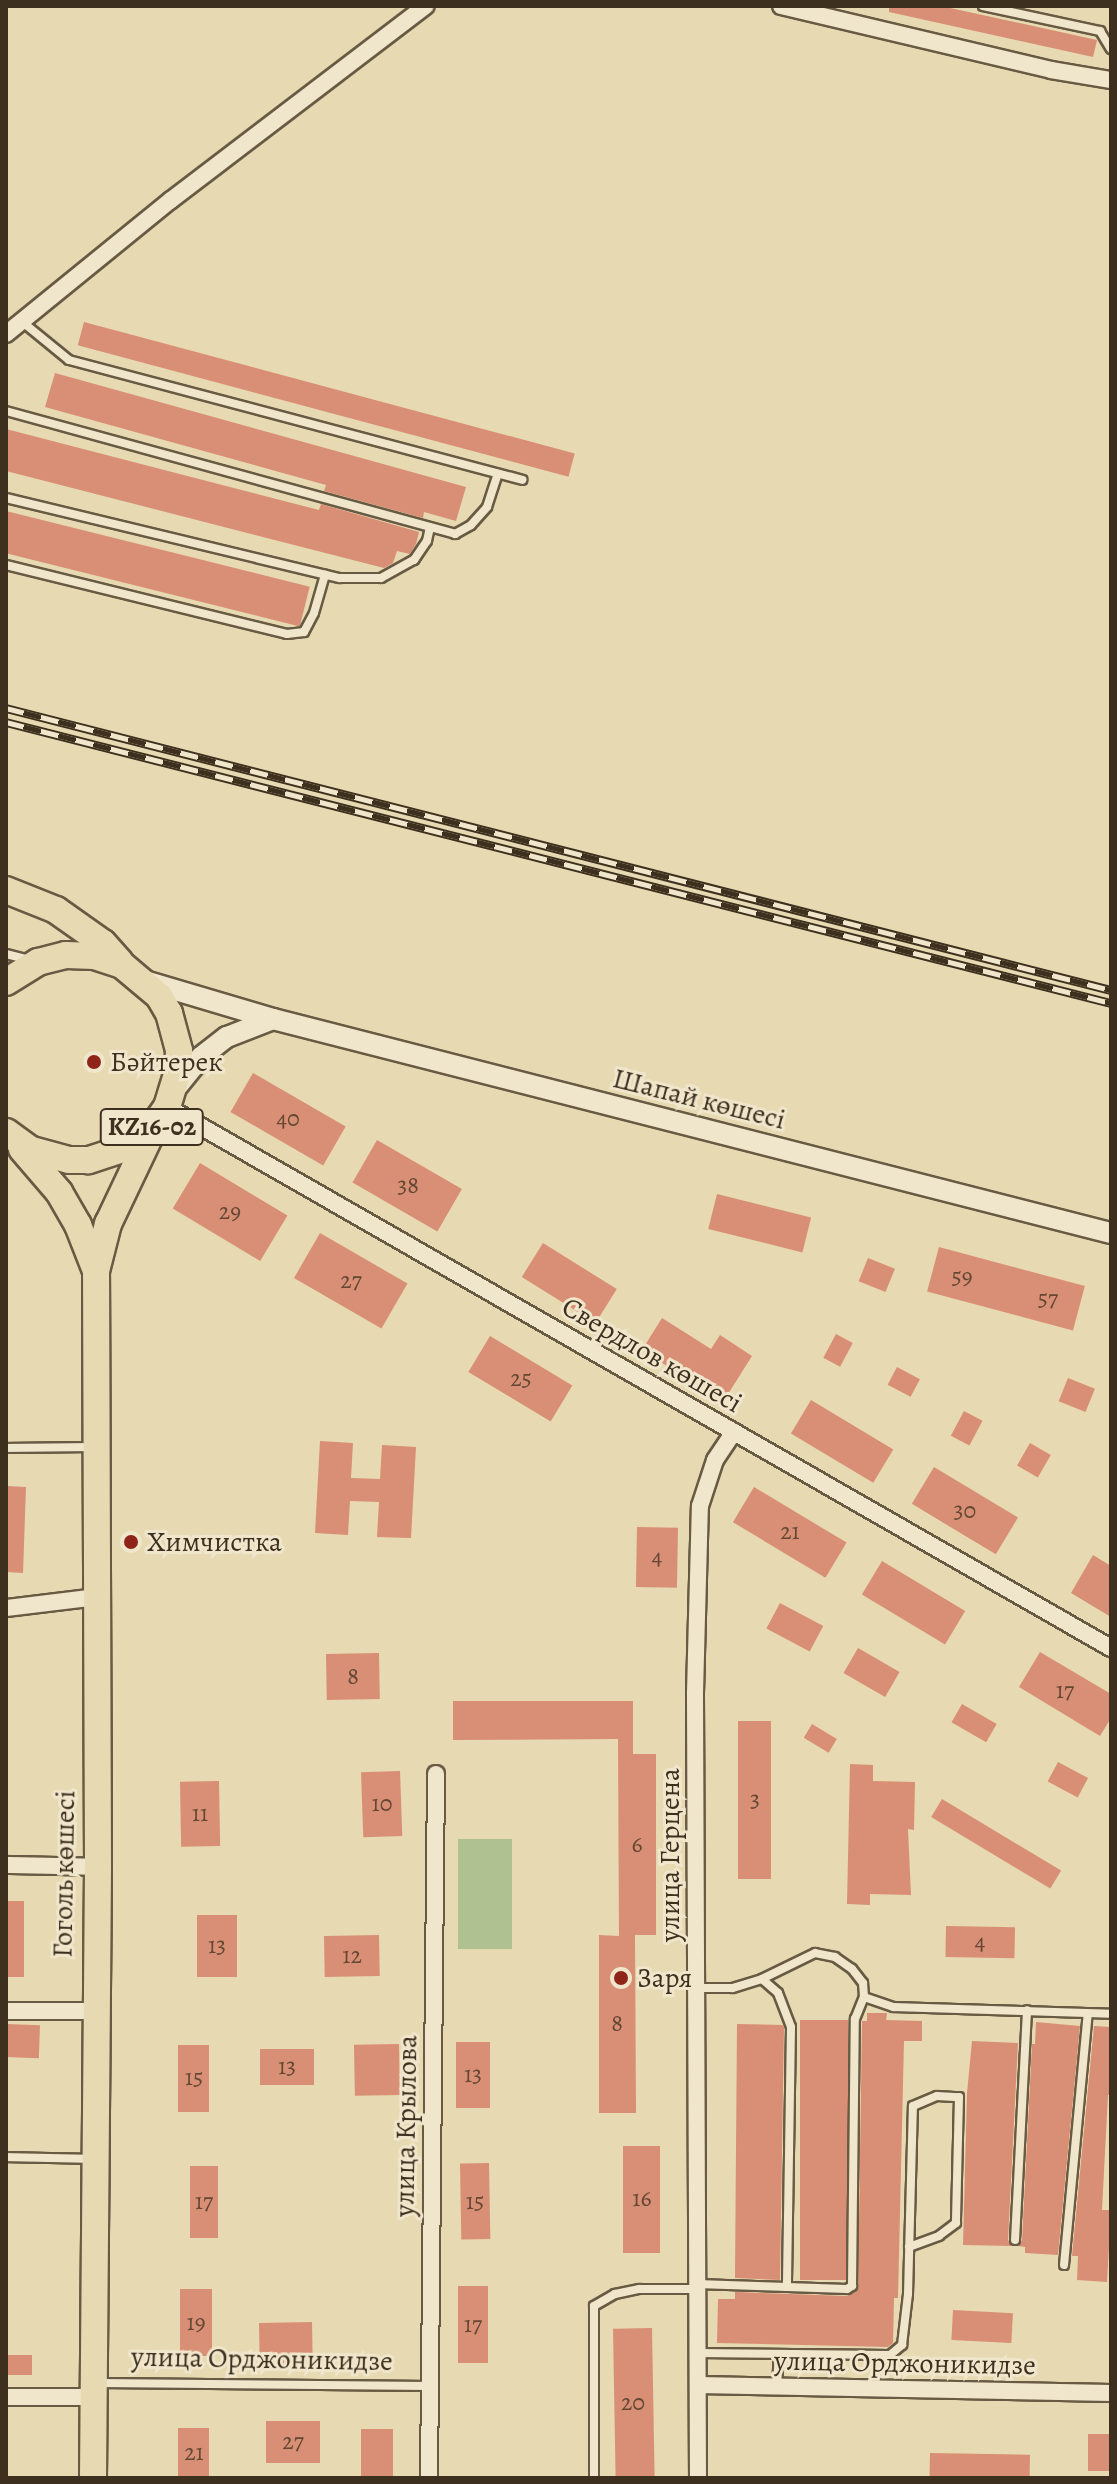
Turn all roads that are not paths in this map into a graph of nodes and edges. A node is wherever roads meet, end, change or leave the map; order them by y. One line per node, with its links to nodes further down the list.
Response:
1 (426, 6): 6 (street)
2 (781, 6): 5 (street)
3 (983, 6): 4 (lane)
4 (1111, 49)
5 (1111, 80)
6 (19, 320): 7 (street); 9 (lane)
7 (6, 334)
8 (6, 411): 12 (lane)
9 (498, 474): 10 (lane); 12 (lane)
10 (522, 480)
11 (6, 498): 14 (lane)
12 (430, 527): 14 (lane)
13 (6, 565): 14 (lane)
14 (325, 575)
15 (6, 890): 18 (main road, KZ16-02)
16 (6, 954): 17 (lane)
17 (38, 962): 18 (main road, KZ16-02); 20 (main road, KZ16-02)
18 (122, 965): 19 (main road, KZ16-02)
19 (145, 981): 21 (street, Шапай көшесі); 22 (main road, KZ16-02)
20 (6, 982)
21 (273, 1019): 22 (street); 24 (street, Шапай көшесі)
22 (166, 1107): 23 (main road, KZ16-02); 25 (main road); 26 (street, Свердлов көшесі)
23 (10, 1136): 25 (main road)
24 (1111, 1233)
25 (96, 1271): 27 (main road, Гоголь көшесі)
26 (734, 1432): 31 (street, Свердлов көшесі); 36 (street, улица Герцена)
27 (96, 1447): 28 (lane); 29 (main road, Гоголь көшесі)
28 (6, 1448)
29 (97, 1597): 30 (street); 34 (main road, Гоголь көшесі)
30 (6, 1608)
31 (1111, 1648)
32 (436, 1774): 53 (street, улица Крылова)
33 (6, 1865): 34 (street)
34 (98, 1867): 40 (main road, Гоголь көшесі)
35 (762, 1979): 36 (lane); 37 (lane); 49 (lane)
36 (696, 1988): 48 (street, улица Герцена)
37 (864, 1997): 38 (lane); 49 (lane)
38 (1027, 2010): 41 (lane); 45 (lane)
39 (6, 2011): 40 (street)
40 (94, 2011): 44 (main road, Гоголь көшесі)
41 (1088, 2013): 42 (lane); 47 (lane)
42 (1111, 2014)
43 (6, 2157): 44 (lane)
44 (94, 2159): 55 (main road, Гоголь көшесі)
45 (1015, 2240)
46 (909, 2247): 46 (lane); 51 (lane)
47 (1064, 2265)
48 (697, 2286): 49 (lane); 50 (street, улица Герцена); 58 (lane)
49 (787, 2287)
50 (697, 2353): 51 (lane); 52 (street, улица Герцена)
51 (779, 2354): 54 (lane)
52 (698, 2385): 54 (street, улица Орджоникидзе); 61 (street, улица Герцена)
53 (430, 2386): 55 (lane, улица Орджоникидзе); 60 (street, улица Крылова)
54 (777, 2388): 56 (street, улица Орджоникидзе)
55 (93, 2390): 57 (street, улица Орджоникидзе); 59 (main road, Гоголь көшесі)
56 (1111, 2393)
57 (6, 2397)
58 (594, 2476)
59 (93, 2478)
60 (429, 2478)
61 (698, 2478)

